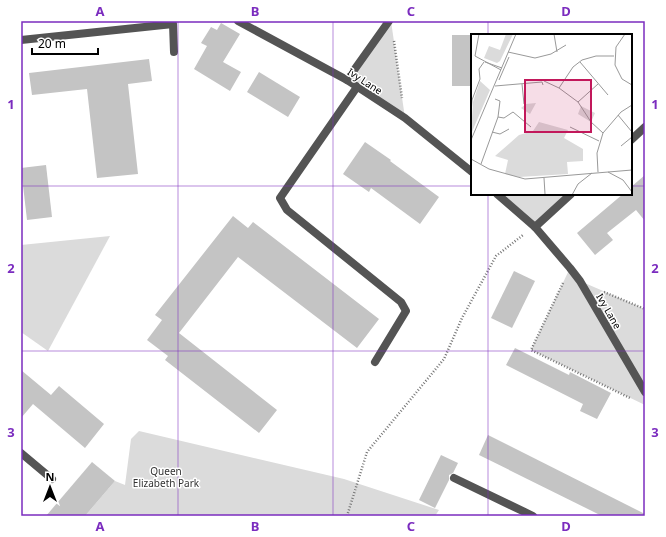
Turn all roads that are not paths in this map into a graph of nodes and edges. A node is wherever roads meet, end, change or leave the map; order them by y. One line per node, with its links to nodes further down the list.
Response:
1 (238, 21): 5 (street, Ivy Lane)
2 (389, 21): 5 (street)
3 (21, 40): 4 (street)
4 (174, 52)
5 (347, 80): 6 (street, Ivy Lane)
6 (357, 87): 9 (street, Ivy Lane); 13 (street)
7 (645, 127): 8 (street)
8 (632, 139)
9 (471, 171)
10 (498, 195): 12 (street, Ivy Lane)
11 (570, 195): 12 (street)
12 (535, 227): 14 (street, Ivy Lane)
13 (374, 362)
14 (645, 392)
15 (21, 453): 17 (street)
16 (454, 478): 18 (street)
17 (52, 479)
18 (533, 516)

